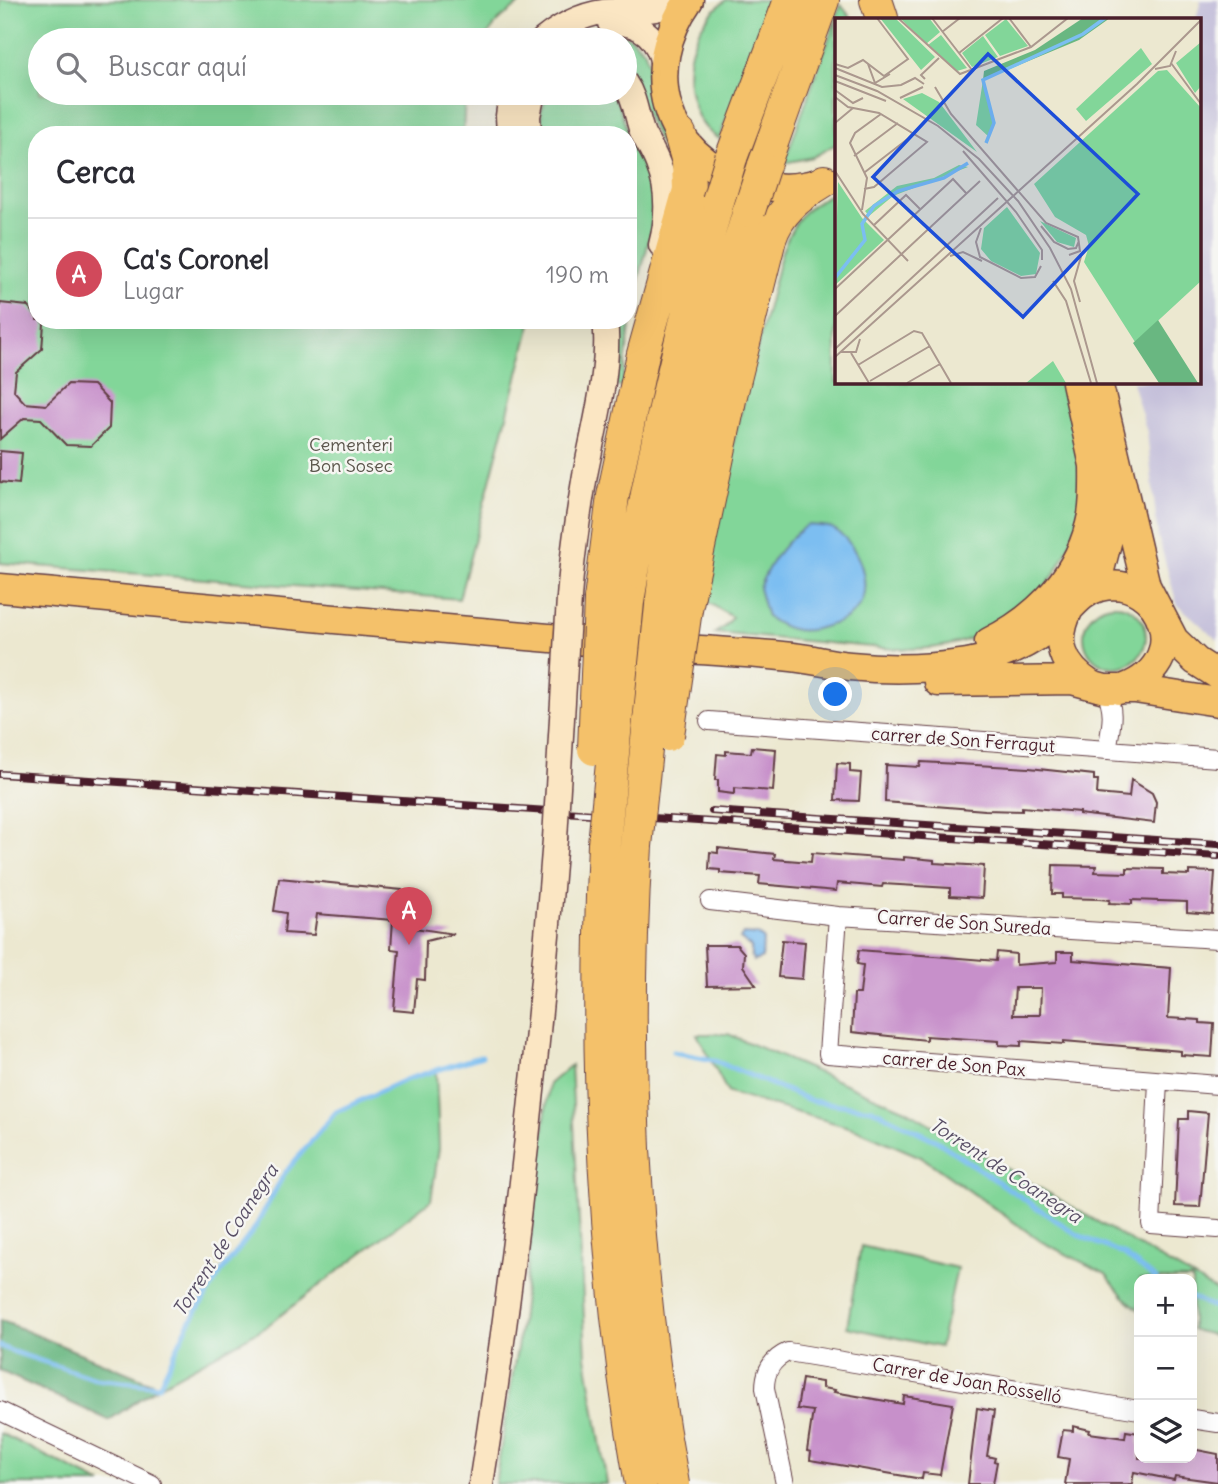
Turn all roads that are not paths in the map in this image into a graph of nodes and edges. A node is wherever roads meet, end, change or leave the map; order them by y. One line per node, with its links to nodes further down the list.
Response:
1 (620, 0): 10 (street)
2 (679, 0): 11 (street)
3 (688, 0): 13 (main road)
4 (790, 0): 33 (highway, bridge)
5 (823, 0): 36 (highway, bridge)
6 (870, 0): 8 (main road)
7 (876, 0): 9 (highway)
8 (881, 18)
9 (882, 18)
10 (543, 28)
11 (558, 28)
12 (586, 28): 13 (street)
13 (663, 65): 23 (main road)
14 (501, 105): 19 (street)
15 (509, 105): 20 (street)
16 (520, 105): 21 (street)
17 (530, 105): 22 (street)
18 (635, 105): 27 (street)
19 (500, 126)
20 (509, 126)
21 (519, 126)
22 (529, 126)
23 (680, 134): 24 (main road); 27 (highway)
24 (830, 178): 36 (highway)
25 (594, 329): 28 (street)
26 (606, 329): 28 (street)
27 (643, 354): 33 (highway)
28 (602, 381): 33 (street)
29 (1076, 383): 31 (main road)
30 (1098, 383): 37 (main road)
31 (1094, 460): 34 (main road); 38 (main road)
32 (0, 588): 38 (main road)
33 (599, 600): 56 (street, bridge); 57 (highway, bridge)
34 (1078, 601): 37 (main road); 38 (main road); 40 (main road)
35 (0, 608): 40 (main road)
36 (673, 608): 58 (highway, bridge)
37 (1159, 614): 39 (main road); 40 (main road)
38 (795, 657)
39 (1218, 676)
40 (1105, 688): 41 (main road); 43 (street)
41 (1218, 702)
42 (709, 721): 43 (street, carrer de Son Ferragut)
43 (1107, 750): 44 (street, carrer de Son Ferragut)
44 (1218, 758)
45 (710, 901): 46 (street, Carrer de Son Sureda)
46 (838, 916): 47 (street, Carrer de Son Sureda); 48 (street, carrer de Son Pax)
47 (1218, 939)
48 (1158, 1081): 49 (street, carrer de Son Pax); 50 (street)
49 (1218, 1085)
50 (1218, 1229)
51 (1134, 1409): 59 (street, Carrer de Joan Rosselló)
52 (0, 1411): 55 (street)
53 (1197, 1420): 54 (street)
54 (1218, 1423)
55 (152, 1484)
56 (481, 1484)
57 (641, 1484)
58 (673, 1484)
59 (785, 1484)

